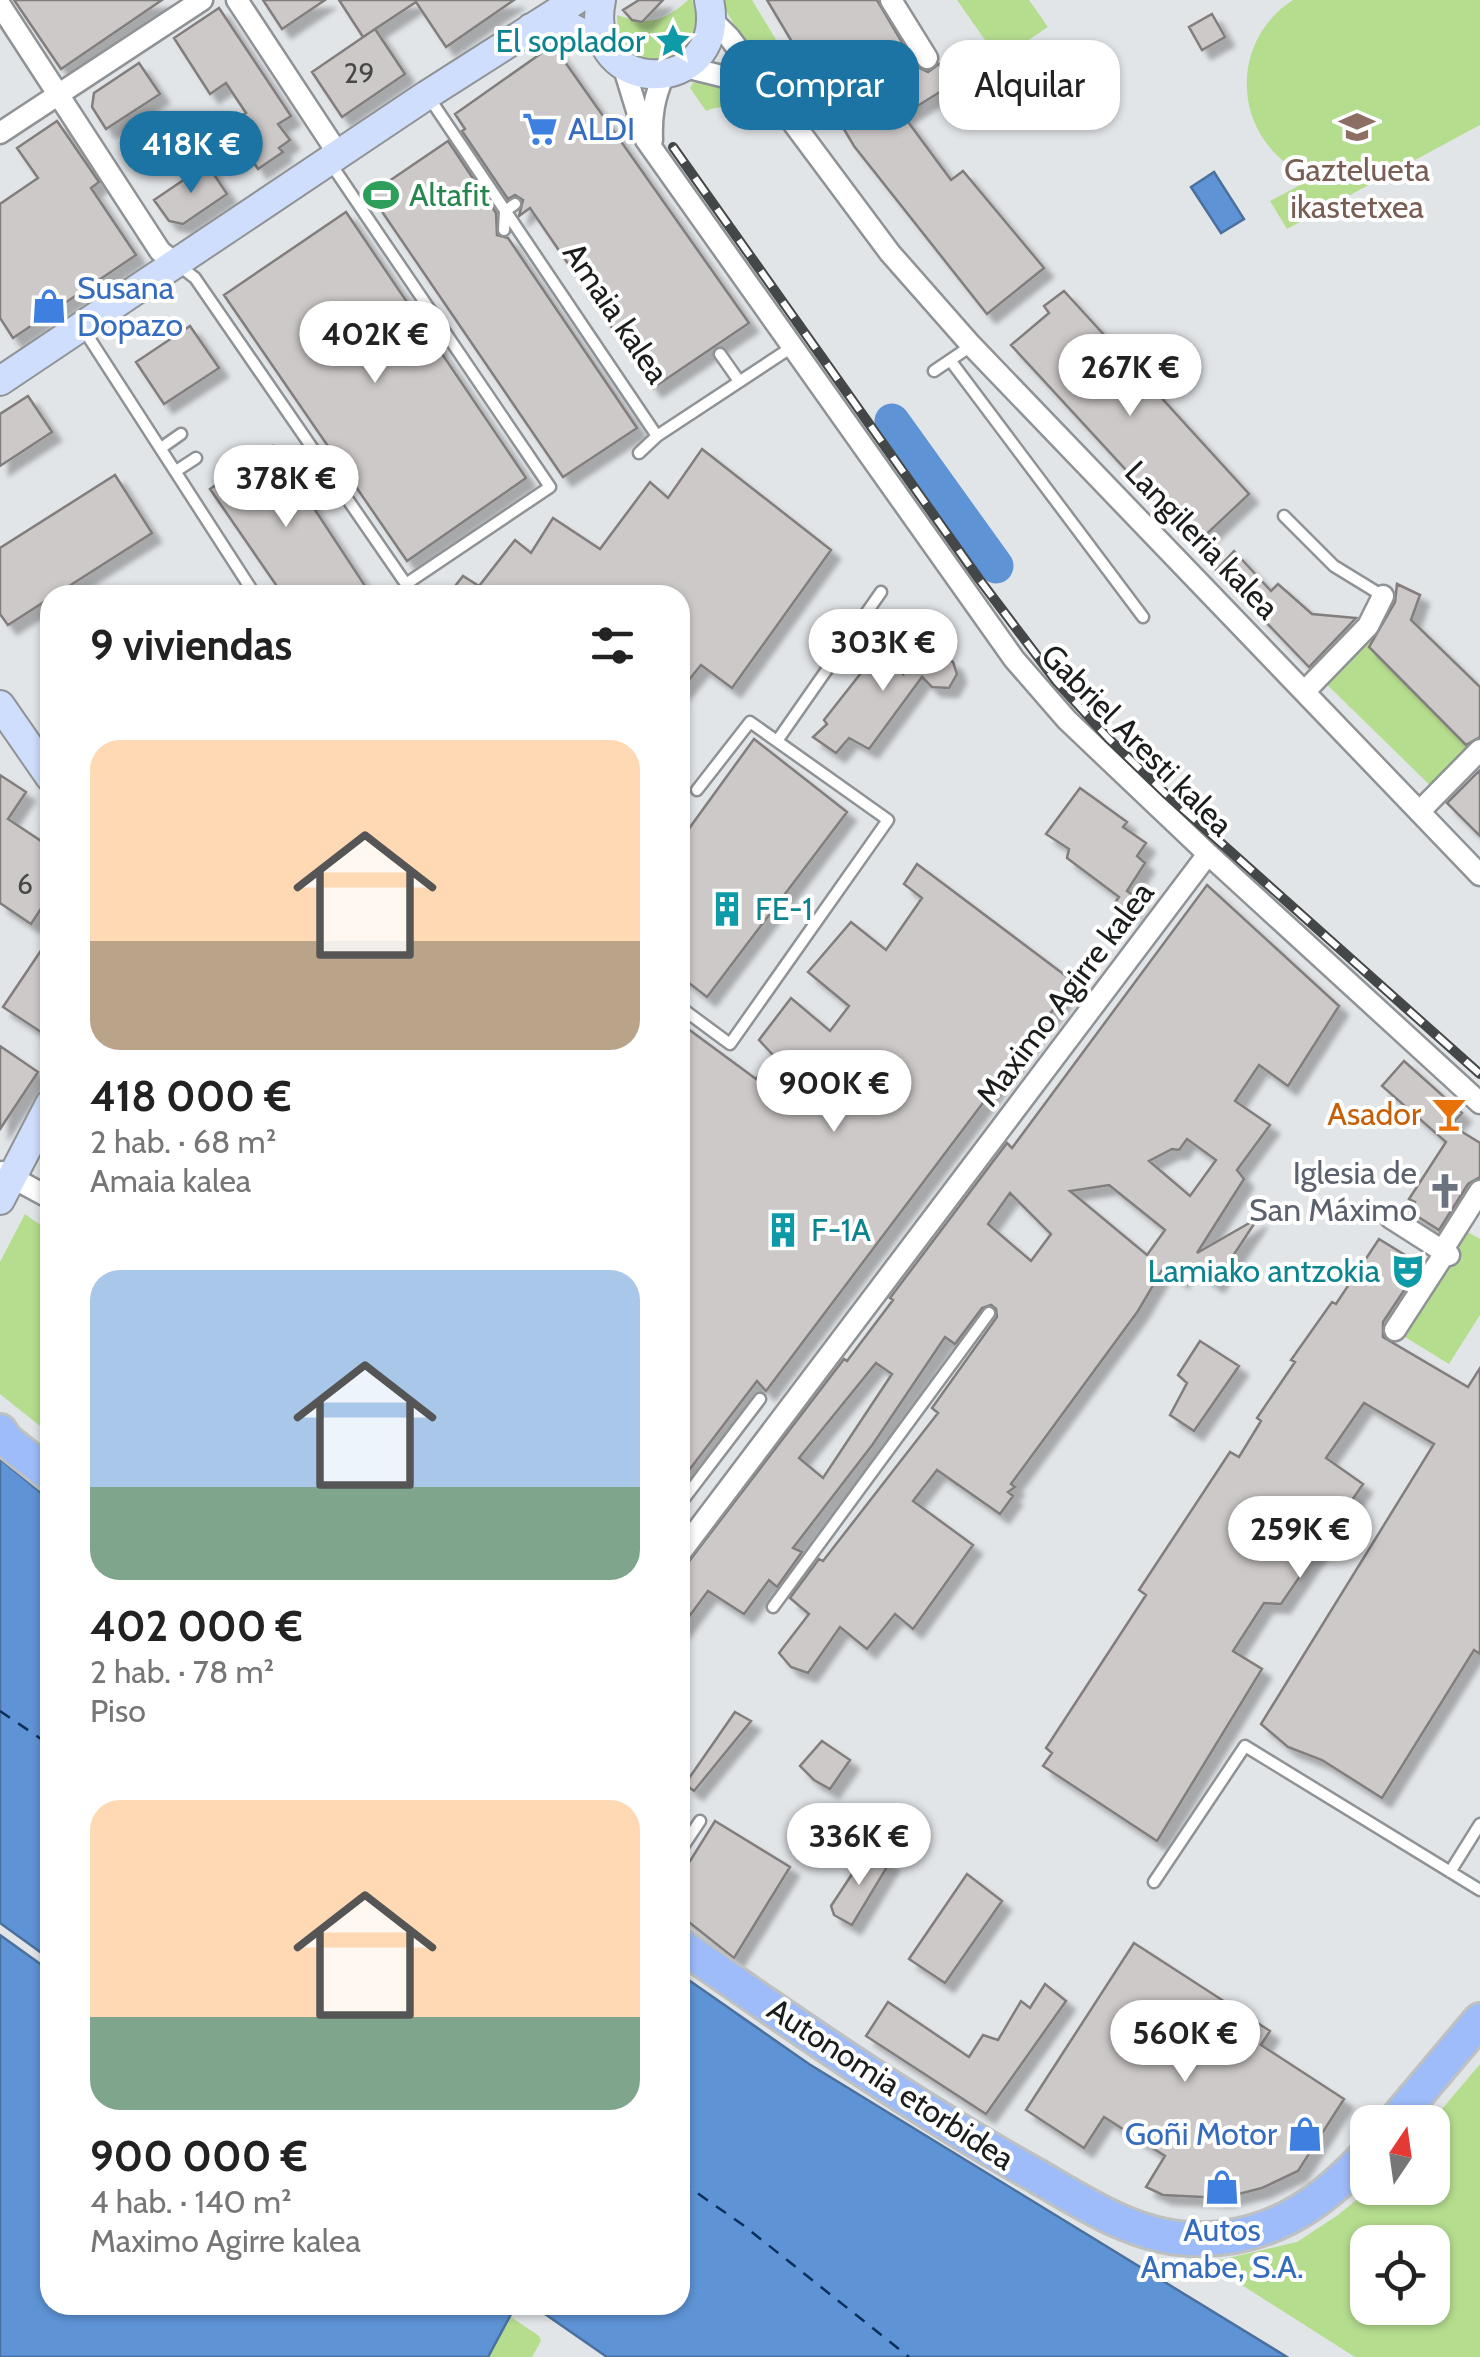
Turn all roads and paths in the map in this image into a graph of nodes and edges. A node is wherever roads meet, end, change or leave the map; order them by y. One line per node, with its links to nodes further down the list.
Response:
1 (202, 0): 14 (street)
2 (237, 0): 19 (street)
3 (891, 0): 10 (street)
4 (574, 2): 7 (street); 9 (street)
5 (0, 5): 14 (street)
6 (711, 10): 8 (street, Langileria kalea); 12 (street)
7 (530, 28): 9 (street); 15 (street)
8 (731, 40)
9 (603, 43): 11 (street)
10 (927, 58)
11 (622, 66): 12 (street); 18 (street, Gabriel Aresti kalea)
12 (675, 71): 13 (street, Langileria kalea); 18 (street)
13 (720, 78)
14 (59, 93): 17 (street); 22 (street)
15 (427, 95): 19 (street); 20 (lane, Amaia kalea)
16 (798, 130): 24 (street, Langileria kalea)
17 (0, 133)
18 (657, 156): 25 (street, Gabriel Aresti kalea)
19 (334, 158): 22 (street); 22 (lane)
20 (510, 208): 21 (lane); 32 (lane, Amaia kalea)
21 (504, 230)
22 (176, 264): 23 (street)
23 (82, 327): 29 (street); 33 (lane)
24 (972, 345): 27 (lane); 42 (street, Langileria kalea)
25 (792, 347): 30 (lane, Amaia kalea); 50 (street, Gabriel Aresti kalea)
26 (720, 354): 30 (lane)
27 (950, 360): 28 (lane); 41 (lane)
28 (934, 370)
29 (0, 381)
30 (739, 381): 32 (lane, Amaia kalea)
31 (181, 434): 33 (lane)
32 (657, 436): 34 (lane)
33 (161, 448): 36 (lane)
34 (639, 454)
35 (196, 458): 36 (lane)
36 (176, 471): 38 (lane)
37 (1284, 516): 40 (lane)
38 (249, 585)
39 (881, 592): 44 (lane)
40 (1383, 596): 42 (street)
41 (1144, 617)
42 (1306, 690): 48 (street, Langileria kalea)
43 (1, 707): 46 (street)
44 (777, 741): 47 (lane); 52 (lane)
45 (1480, 750): 48 (street)
46 (40, 763)
47 (697, 790)
48 (1420, 811): 49 (street, Langileria kalea)
49 (1472, 851): 51 (street, Langileria kalea)
50 (1208, 854): 53 (street, Gabriel Aresti kalea); 66 (street, Maximo Agirre kalea)
51 (1480, 875)
52 (690, 1016)
53 (1480, 1102)
54 (40, 1121): 55 (street)
55 (4, 1182): 57 (street)
56 (1480, 1191): 59 (street)
57 (40, 1195)
58 (1391, 1218): 59 (street)
59 (1445, 1253): 61 (street)
60 (989, 1313): 67 (lane)
61 (1395, 1330)
62 (760, 1399): 65 (lane)
63 (0, 1431): 64 (main road)
64 (40, 1466)
65 (690, 1491)
66 (690, 1540)
67 (774, 1607)
68 (700, 1821): 70 (lane)
69 (1480, 1824): 71 (lane)
70 (690, 1836)
71 (1450, 1872): 72 (lane); 73 (lane)
72 (1154, 1882)
73 (1480, 1890)
74 (690, 1952): 77 (main road, Autonomia etorbidea)
75 (1480, 2020): 76 (main road)
76 (1408, 2105)
77 (1350, 2171)

